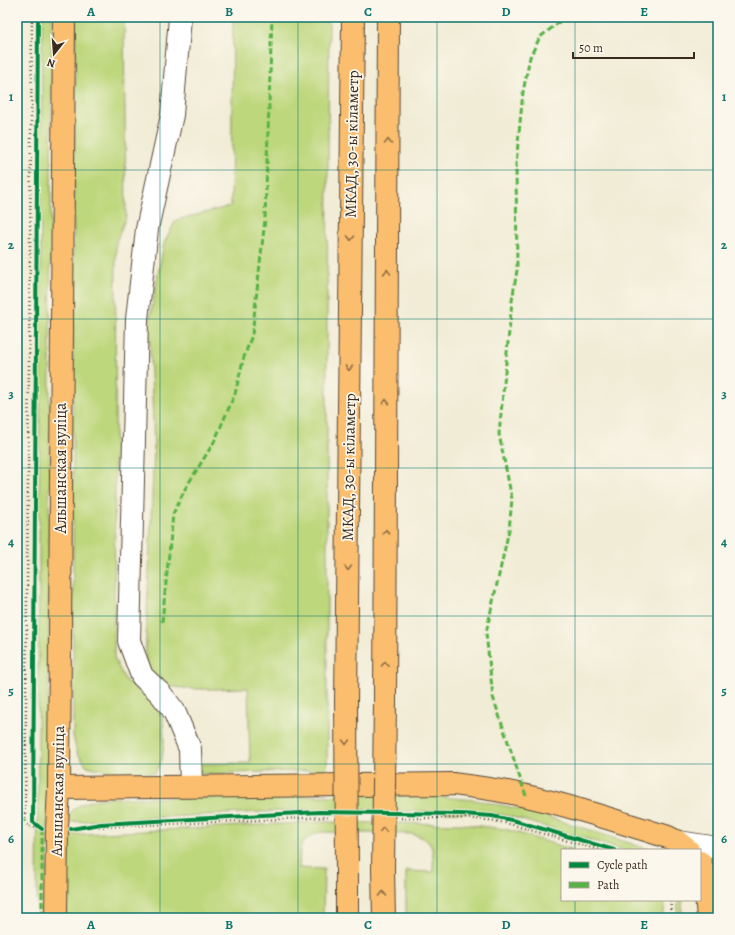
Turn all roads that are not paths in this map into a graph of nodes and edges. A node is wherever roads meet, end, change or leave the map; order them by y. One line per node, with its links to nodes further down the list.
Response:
1 (64, 17): 6 (main road, Альшанская вуліца)
2 (180, 17): 5 (lane)
3 (353, 17): 12 (main road, МКАД, 30-ы кіламетр, one-way to 12, bridge)
4 (388, 17): 13 (main road, one-way to 4, bridge)
5 (191, 786): 6 (main road); 7 (main road)
6 (59, 788): 11 (main road, Альшанская вуліца)
7 (683, 846): 8 (lane)
8 (718, 848)
9 (701, 865): 14 (main road)
10 (718, 916): 15 (lane)
11 (56, 918)
12 (347, 918)
13 (384, 918)
14 (708, 918)
15 (715, 918)

